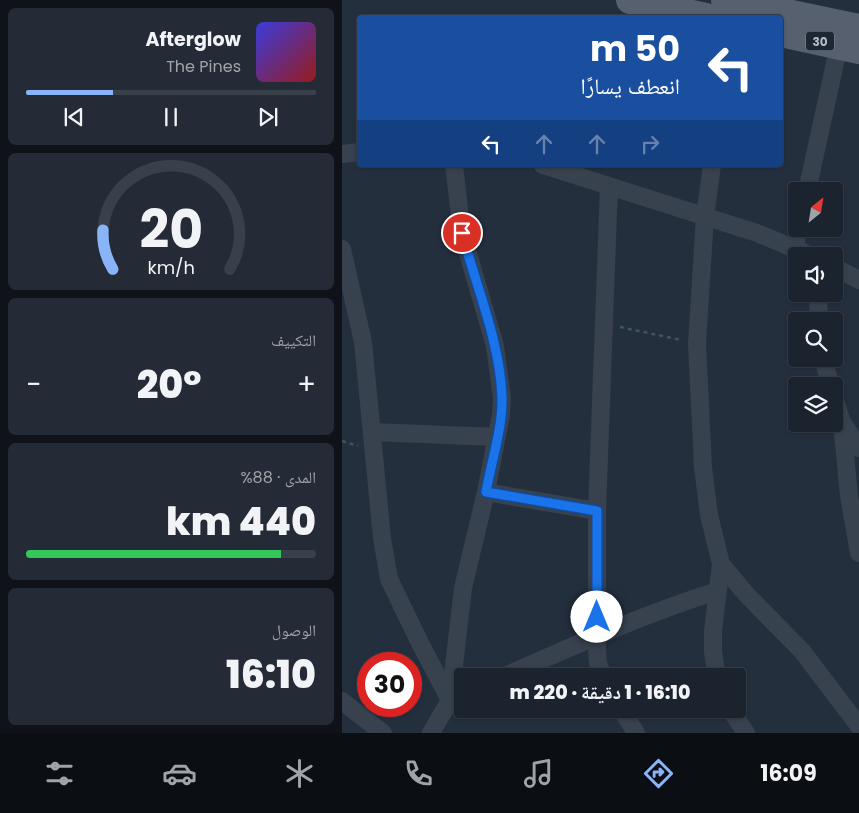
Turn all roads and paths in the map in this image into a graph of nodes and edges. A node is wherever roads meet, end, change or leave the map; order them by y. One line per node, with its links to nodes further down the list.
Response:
1 (630, 0): 3 (main road)
2 (725, 0): 4 (main road, 30)
3 (697, 15)
4 (785, 15): 5 (main road, 30)
5 (852, 41): 11 (street)
6 (357, 152): 7 (street)
7 (342, 154)
8 (454, 167): 23 (street)
9 (550, 167): 12 (street)
10 (712, 167): 13 (street)
11 (810, 182)
12 (609, 186): 13 (street); 18 (street)
13 (705, 216): 14 (street); 19 (street)
14 (791, 247)
15 (342, 249): 21 (street)
16 (843, 272): 17 (street)
17 (858, 280)
18 (604, 324): 19 (path); 26 (street)
19 (697, 344): 28 (street)
20 (843, 425): 24 (street)
21 (372, 432): 23 (street); 35 (street)
22 (843, 432): 27 (street)
23 (496, 437): 25 (street)
24 (858, 448)
25 (486, 492): 26 (street); 31 (street)
26 (597, 511): 30 (street)
27 (858, 553)
28 (721, 564): 29 (street); 40 (street)
29 (717, 591): 30 (street); 34 (street)
30 (597, 635): 32 (street); 33 (street)
31 (459, 668)
32 (523, 668)
33 (600, 668)
34 (716, 668)
35 (454, 693)
36 (342, 701): 41 (street)
37 (454, 702): 42 (street)
38 (627, 718): 43 (street)
39 (736, 718): 44 (street)
40 (858, 726)
41 (383, 733)
42 (431, 733)
43 (636, 733)
44 (746, 733)

